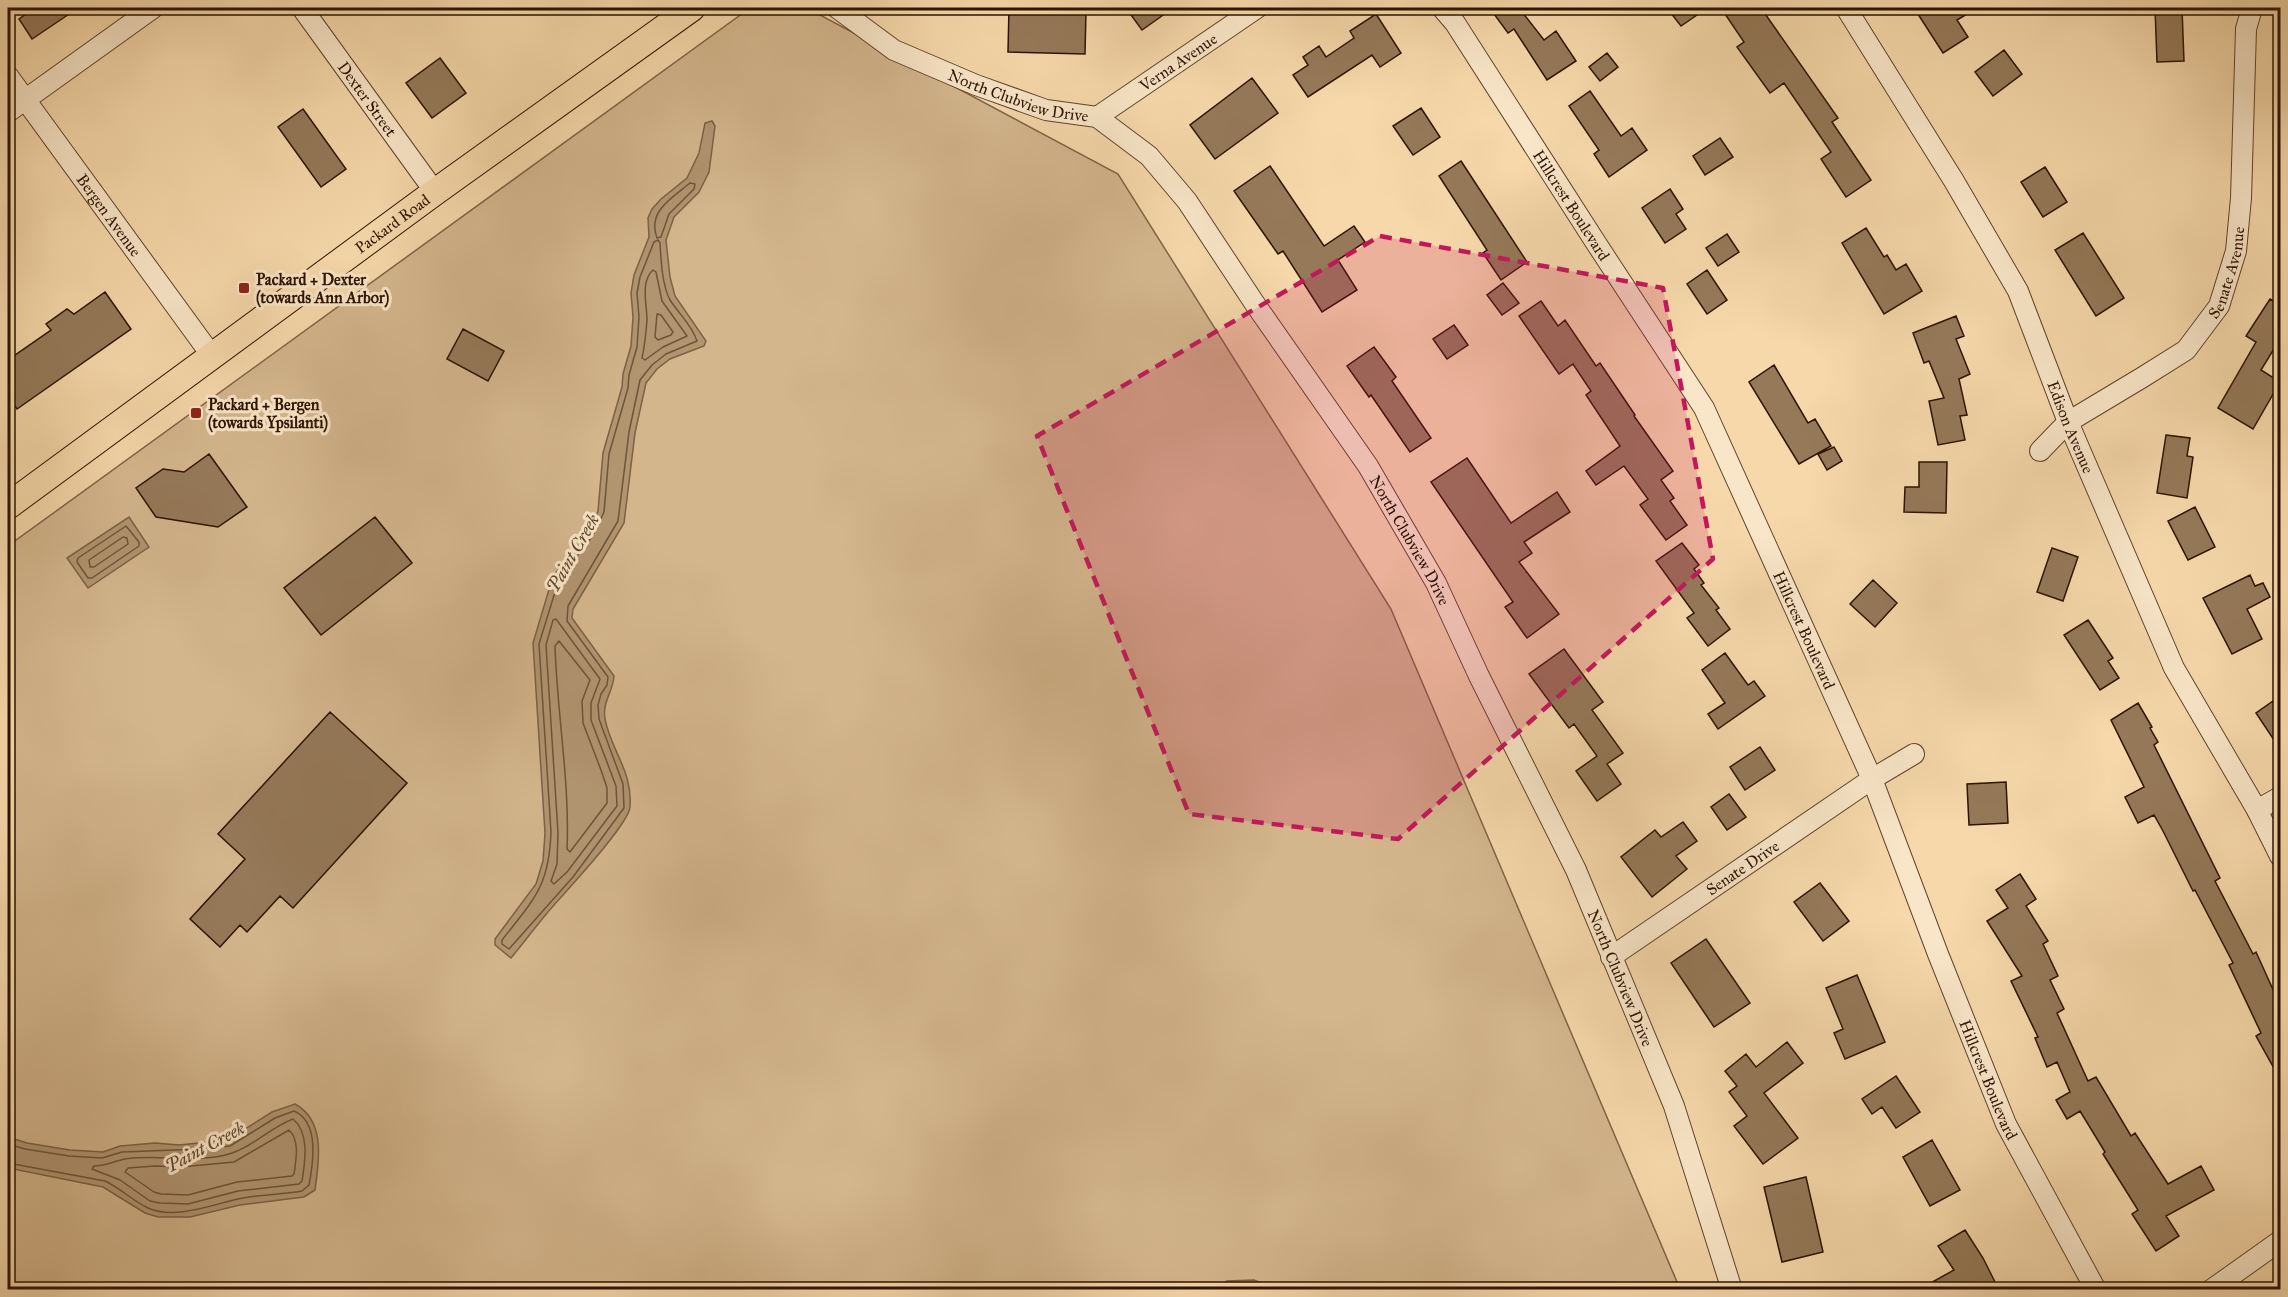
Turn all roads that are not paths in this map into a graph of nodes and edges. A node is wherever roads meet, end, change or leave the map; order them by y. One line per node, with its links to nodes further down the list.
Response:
1 (153, 8): 10 (street)
2 (302, 8): 13 (street, Dexter Street)
3 (692, 8): 13 (main road, Packard Road)
4 (837, 8): 12 (street, North Clubview Drive)
5 (1257, 8): 12 (street, Verna Avenue)
6 (1442, 8): 19 (street, Hillcrest Boulevard)
7 (1846, 8): 15 (street, Edison Avenue)
8 (2252, 8): 15 (street, Senate Avenue)
9 (8, 76): 10 (street, Bergen Avenue)
10 (25, 100): 11 (street); 14 (street, Bergen Avenue)
11 (8, 112)
12 (1097, 117): 23 (street, North Clubview Drive)
13 (435, 192): 14 (main road, Packard Road)
14 (212, 356): 17 (main road, Packard Road)
15 (2068, 422): 16 (street, Senate Avenue); 21 (street, Edison Avenue)
16 (2040, 451)
17 (8, 506)
18 (1914, 754): 19 (street)
19 (1872, 779): 23 (street, Senate Drive); 26 (street, Hillcrest Boulevard)
20 (2280, 797): 21 (street)
21 (2257, 810): 22 (street, Edison Avenue)
22 (2280, 856)
23 (1611, 957): 25 (street, North Clubview Drive)
24 (2280, 1241): 27 (street)
25 (1732, 1290)
26 (2096, 1290)
27 (2211, 1290)

